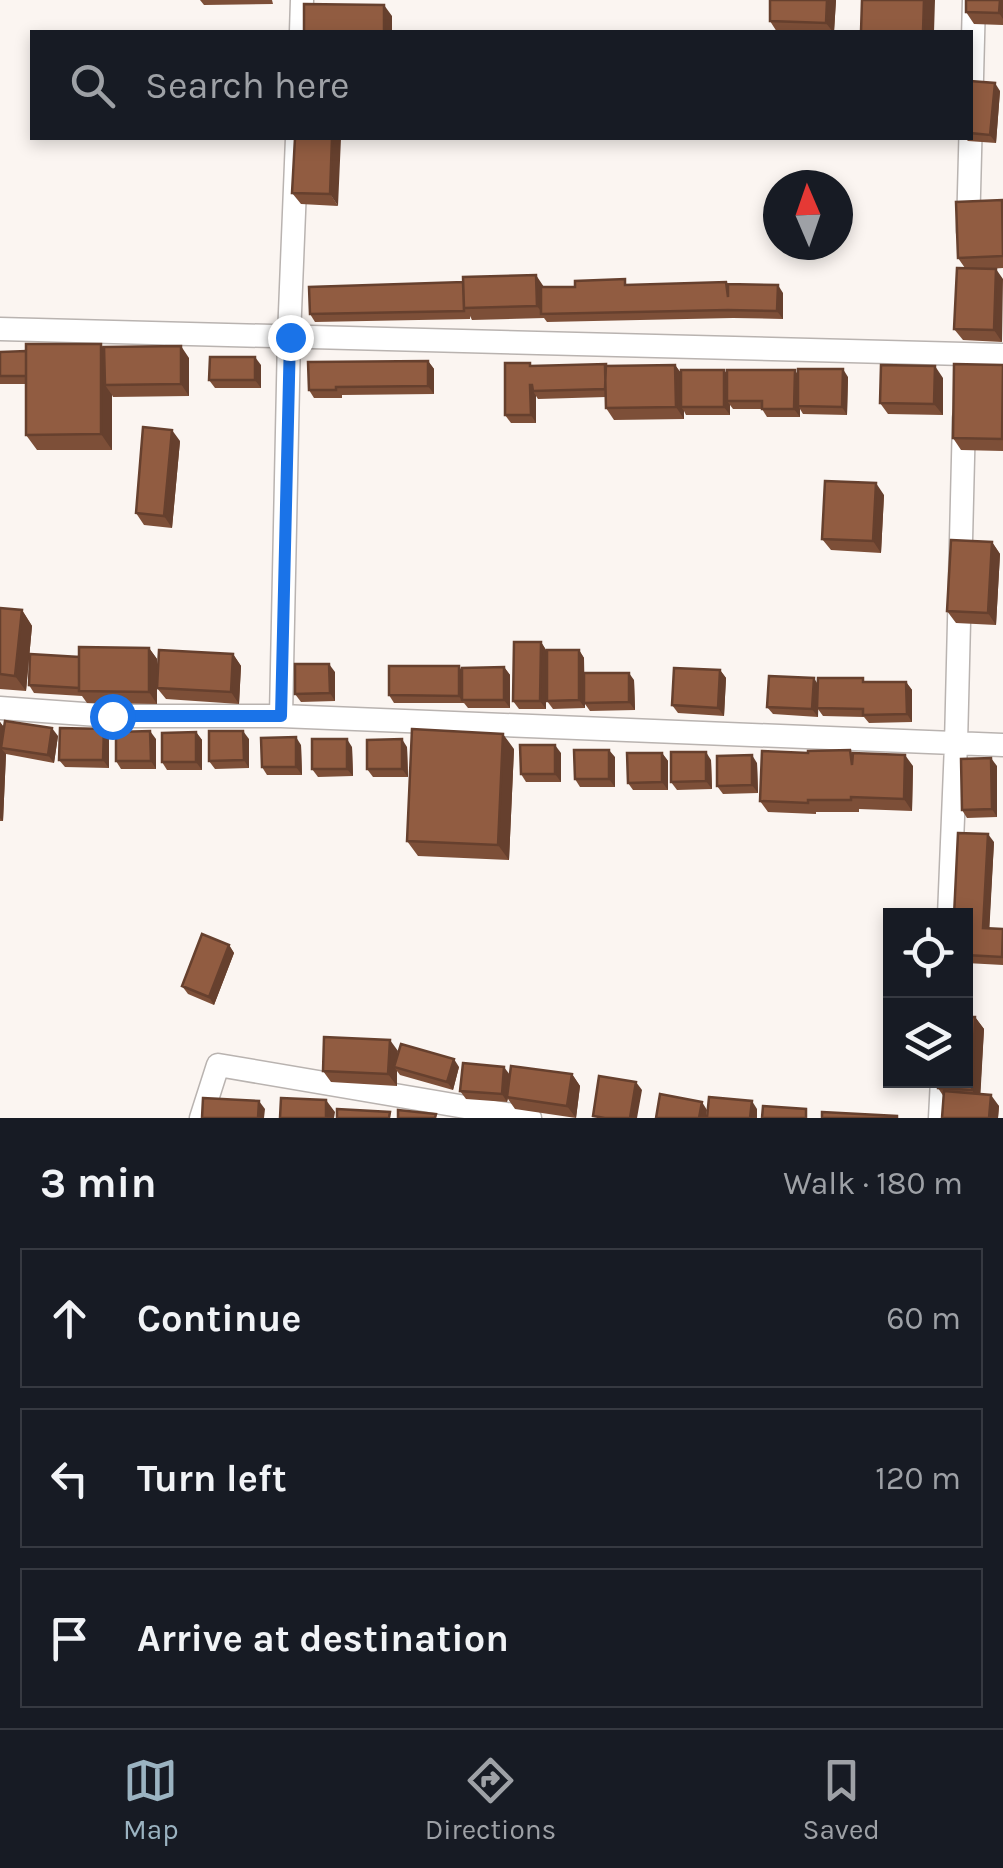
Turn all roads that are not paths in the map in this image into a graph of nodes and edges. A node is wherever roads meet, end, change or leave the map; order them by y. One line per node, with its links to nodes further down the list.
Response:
1 (302, 0): 3 (street)
2 (974, 0): 4 (street)
3 (301, 30)
4 (973, 43)
5 (297, 140): 9 (street)
6 (971, 140): 7 (street)
7 (968, 256)
8 (0, 329): 9 (street)
9 (290, 337): 11 (street); 13 (street)
10 (1003, 355): 11 (street)
11 (965, 364): 14 (street)
12 (0, 708): 13 (street)
13 (281, 716): 14 (street)
14 (956, 744): 15 (street); 16 (street)
15 (1003, 746)
16 (949, 908)
17 (942, 1088): 20 (street)
18 (201, 1118): 19 (street)
19 (530, 1118)
20 (940, 1118)

